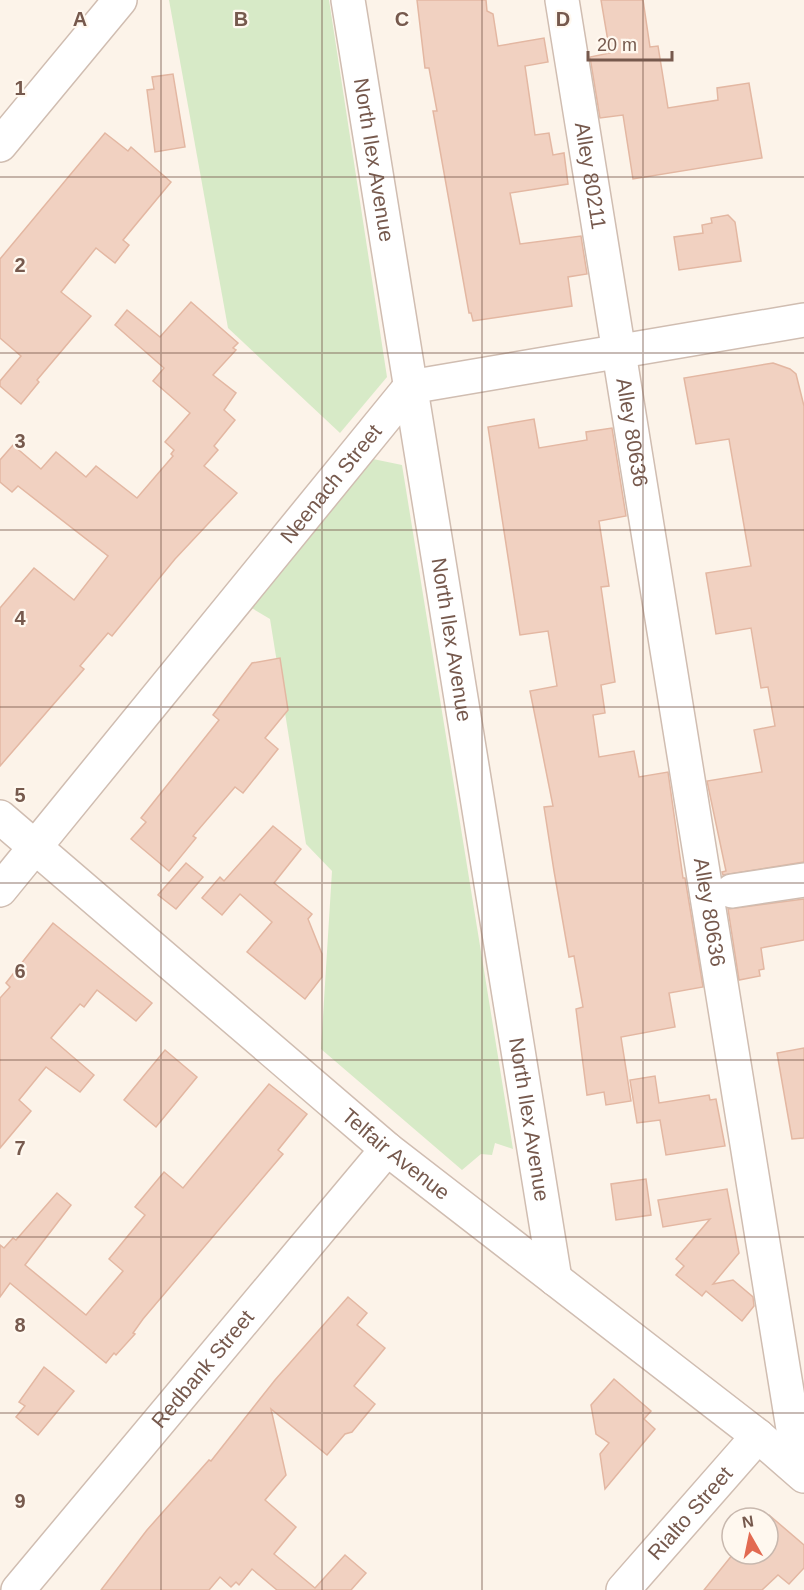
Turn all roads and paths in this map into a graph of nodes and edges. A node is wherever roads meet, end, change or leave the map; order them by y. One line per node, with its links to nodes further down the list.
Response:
1 (120, 0): 4 (street)
2 (348, 0): 7 (street, North Ilex Avenue)
3 (562, 0): 6 (street, Alley 80211)
4 (2, 139)
5 (804, 320): 6 (street)
6 (618, 353): 7 (street); 16 (street, Alley 80636)
7 (410, 387): 9 (street, Neenach Street); 14 (street, North Ilex Avenue)
8 (0, 818): 9 (street, Telfair Avenue)
9 (36, 847): 11 (street, Neenach Street); 13 (street, Telfair Avenue)
10 (804, 880): 12 (street)
11 (0, 890)
12 (732, 891)
13 (387, 1149): 14 (street, Telfair Avenue); 17 (street, Redbank Street)
14 (555, 1279): 15 (street, Telfair Avenue)
15 (758, 1436): 16 (street, Telfair Avenue); 18 (street, Rialto Street)
16 (802, 1474)
17 (18, 1590)
18 (623, 1590)

